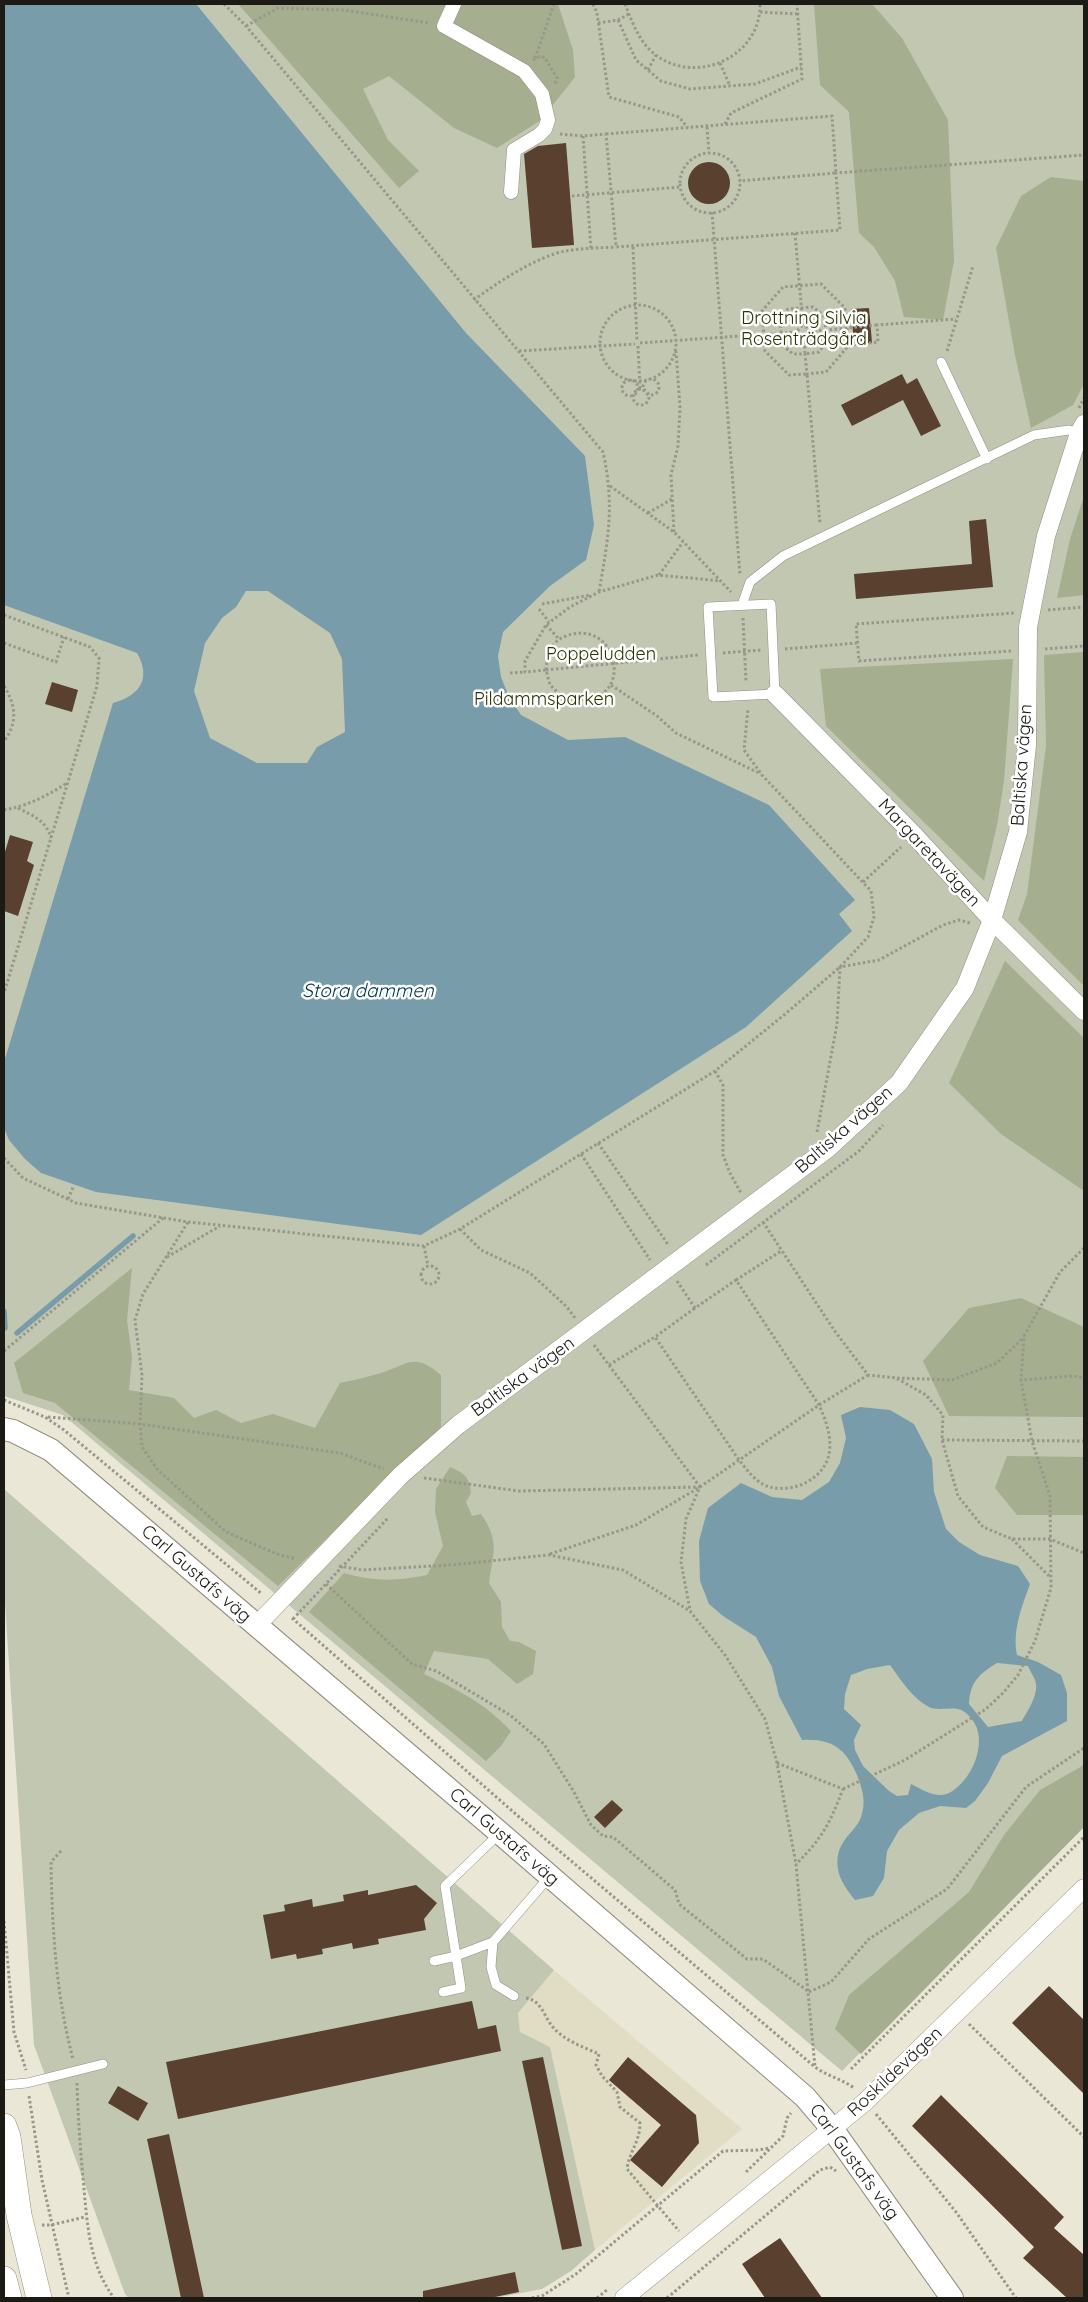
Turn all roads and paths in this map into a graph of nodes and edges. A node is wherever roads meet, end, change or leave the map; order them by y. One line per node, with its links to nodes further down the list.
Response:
1 (224, 4): 13 (path)
2 (454, 4): 14 (street)
3 (554, 4): 16 (path)
4 (593, 4): 12 (path)
5 (625, 4): 9 (path)
6 (760, 4): 8 (path)
7 (797, 4): 10 (path)
8 (760, 12): 10 (path); 17 (path)
9 (629, 14): 11 (path); 15 (path)
10 (798, 14): 18 (path)
11 (618, 20): 12 (path); 19 (path)
12 (598, 23): 23 (path)
13 (246, 26): 14 (path); 44 (path)
14 (444, 26): 24 (street)
15 (656, 55): 17 (path); 19 (path)
16 (535, 58)
17 (720, 63): 20 (path)
18 (801, 67): 20 (path); 21 (path)
19 (648, 70): 20 (path)
20 (730, 86)
21 (724, 125): 22 (path); 29 (path)
22 (707, 126): 23 (path); 27 (path)
23 (689, 128): 25 (path)
24 (545, 130): 26 (path); 32 (street)
25 (606, 134): 26 (path); 33 (path)
26 (583, 136): 34 (path)
27 (709, 153): 30 (path); 31 (path)
28 (1084, 155): 29 (path)
29 (836, 174): 30 (path); 37 (path)
30 (739, 181): 36 (path)
31 (680, 187): 33 (path); 36 (path)
32 (511, 192)
33 (612, 192): 34 (path); 39 (path)
34 (587, 194): 35 (path); 41 (path)
35 (572, 196)
36 (712, 212): 38 (path)
37 (795, 233): 38 (path); 43 (path)
38 (714, 240): 40 (path); 57 (path)
39 (616, 247): 40 (path); 41 (path)
40 (633, 247): 45 (path)
41 (591, 249): 44 (path)
42 (972, 266): 47 (path)
43 (799, 286): 46 (path); 50 (path); 55 (path)
44 (474, 300): 62 (path)
45 (636, 305): 58 (path); 59 (path); 61 (path)
46 (802, 309): 49 (path); 51 (path); 54 (path)
47 (956, 319): 48 (path); 64 (path)
48 (877, 325): 50 (path); 60 (path)
49 (803, 326): 52 (path); 53 (path)
50 (847, 328): 51 (path); 60 (path)
51 (826, 330): 52 (path); 63 (path)
52 (808, 331): 56 (path)
53 (798, 332): 54 (path); 56 (path)
54 (782, 333): 55 (path); 63 (path)
55 (764, 334): 57 (path); 65 (path)
56 (804, 336): 63 (path)
57 (721, 337): 58 (path); 85 (path)
58 (676, 341): 59 (path); 66 (path); 75 (path)
59 (637, 344): 61 (path); 68 (path)
60 (848, 345): 65 (path)
61 (600, 346): 62 (path); 67 (path)
62 (518, 351): 74 (path)
63 (805, 354): 65 (path)
64 (941, 362): 73 (lane)
65 (807, 374): 78 (path)
66 (648, 379): 68 (path); 69 (path); 70 (path)
67 (631, 380): 68 (path); 69 (path); 71 (path)
68 (640, 380): 69 (path)
69 (640, 389): 70 (path); 71 (path)
70 (649, 395): 71 (path)
71 (634, 396)
72 (1082, 428): 73 (lane); 88 (street, Baltiska vägen)
73 (987, 459): 78 (lane)
74 (610, 486): 76 (path); 82 (path)
75 (672, 499): 76 (path); 77 (path)
76 (648, 513): 77 (path)
77 (674, 532): 79 (path)
78 (821, 538): 85 (lane)
79 (683, 542): 80 (path); 81 (path)
80 (658, 575): 81 (path); 82 (path)
81 (721, 581): 85 (path)
82 (599, 592): 83 (path)
83 (592, 595): 84 (path); 90 (path)
84 (542, 604)
85 (742, 605): 98 (lane); 98 (path); 105 (lane)
86 (1084, 607): 88 (path)
87 (539, 608): 90 (path)
88 (1031, 612): 94 (path); 97 (street, Baltiska vägen)
89 (4, 615): 91 (path)
90 (548, 623): 92 (path); 101 (path)
91 (64, 637): 93 (path); 109 (path)
92 (559, 639): 99 (path); 100 (path)
93 (4, 643)
94 (857, 643): 96 (path); 97 (path)
95 (1084, 646): 97 (path)
96 (811, 647)
97 (1028, 650): 115 (street, Baltiska vägen)
98 (711, 654): 99 (path); 105 (lane)
99 (614, 662): 100 (path); 103 (path)
100 (546, 670): 101 (path); 103 (path)
101 (525, 672): 102 (path)
102 (510, 673)
103 (611, 684): 108 (path)
104 (4, 686): 107 (path)
105 (775, 694): 112 (street, Margaretavägen)
106 (748, 716): 108 (path)
107 (4, 741)
108 (762, 775): 114 (path)
109 (67, 783): 110 (path); 113 (path)
110 (18, 808): 111 (path); 113 (path)
111 (4, 810)
112 (914, 834): 114 (path); 115 (street, Margaretavägen)
113 (51, 838): 117 (path)
114 (863, 882): 116 (path)
115 (986, 914): 116 (path); 118 (street, Margaretavägen); 128 (street, Baltiska vägen)
116 (840, 967): 119 (path); 120 (path)
117 (4, 993)
118 (1084, 1011)
119 (715, 1071): 121 (path); 128 (path)
120 (823, 1130)
121 (598, 1143): 122 (path); 135 (path)
122 (581, 1154): 132 (path); 138 (path)
123 (4, 1158): 127 (path)
124 (74, 1185): 127 (path)
125 (748, 1187): 128 (path)
126 (733, 1198): 128 (path)
127 (68, 1199): 129 (path)
128 (746, 1199): 136 (path); 139 (street, Baltiska vägen)
129 (163, 1218): 130 (path); 150 (path)
130 (188, 1222): 131 (path); 137 (path)
131 (220, 1225): 133 (path); 137 (path)
132 (460, 1228): 133 (path); 146 (path)
133 (424, 1246): 140 (path)
134 (1084, 1248): 147 (path)
135 (663, 1251)
136 (781, 1251): 142 (path); 152 (path)
137 (166, 1258): 159 (path)
138 (651, 1260): 139 (path); 141 (path)
139 (663, 1262): 143 (path); 146 (street, Baltiska vägen)
140 (428, 1266): 140 (path)
141 (643, 1266)
142 (736, 1280): 143 (path); 157 (path)
143 (695, 1308): 148 (path)
144 (582, 1312): 146 (path)
145 (567, 1323): 146 (path)
146 (579, 1324): 166 (street, Baltiska vägen)
147 (1024, 1336): 153 (path); 155 (path)
148 (655, 1337): 151 (path); 164 (path)
149 (598, 1350): 151 (path)
150 (4, 1351)
151 (609, 1364): 168 (path)
152 (868, 1375): 153 (path); 157 (path)
153 (896, 1378): 161 (path)
154 (1084, 1378): 155 (path)
155 (1021, 1380): 162 (path)
156 (4, 1400): 158 (path)
157 (819, 1405): 164 (path); 164 (path)
158 (46, 1417): 159 (path); 178 (path)
159 (140, 1424): 165 (path); 174 (path)
160 (4, 1429): 181 (street, Carl Gustafs väg)
161 (942, 1440): 162 (path); 169 (path)
162 (1032, 1441): 163 (path); 170 (path)
163 (1084, 1441)
164 (738, 1460): 168 (path)
165 (384, 1469): 166 (path); 166 (path); 167 (path)
166 (396, 1469): 168 (path); 173 (street, Baltiska vägen)
167 (378, 1476)
168 (700, 1487): 172 (path); 179 (path)
169 (1012, 1538): 170 (path); 176 (path)
170 (1050, 1539): 171 (path); 176 (path)
171 (1084, 1553)
172 (549, 1555): 173 (path); 179 (path)
173 (309, 1558): 174 (path); 174 (path); 181 (street, Baltiska vägen)
174 (296, 1559): 175 (path)
175 (289, 1566)
176 (1050, 1578): 184 (path)
177 (326, 1584): 195 (path)
178 (262, 1593)
179 (690, 1611): 183 (path)
180 (293, 1619): 199 (path)
181 (256, 1625): 185 (street, Carl Gustafs väg)
182 (1084, 1748): 195 (path)
183 (777, 1762): 184 (path); 188 (path)
184 (843, 1790): 188 (path)
185 (500, 1833): 189 (street, Carl Gustafs väg); 192 (lane)
186 (1084, 1837): 200 (path)
187 (61, 1851): 201 (path)
188 (796, 1864): 195 (path)
189 (550, 1876): 191 (lane); 205 (street, Carl Gustafs väg)
190 (1084, 1888): 197 (street, Roskildevägen)
191 (492, 1942): 192 (lane); 196 (lane)
192 (456, 1956): 193 (lane); 194 (lane)
193 (434, 1961)
194 (443, 1992)
195 (809, 1992): 199 (path)
196 (514, 1996): 210 (path)
197 (958, 2013): 203 (street, Roskildevägen); 206 (path)
198 (103, 2064): 201 (lane)
199 (815, 2067): 203 (path)
200 (851, 2069)
201 (76, 2070): 202 (lane); 211 (path)
202 (4, 2085)
203 (865, 2102): 205 (street, Roskildevägen); 224 (path)
204 (4, 2126): 209 (main road)
205 (833, 2130): 212 (street, Roskildevägen); 223 (street, Carl Gustafs väg)
206 (1084, 2137)
207 (770, 2148): 210 (path)
208 (841, 2174): 222 (path)
209 (9, 2189): 216 (main road)
210 (658, 2206): 212 (path); 214 (path)
211 (85, 2218): 217 (path); 218 (path)
212 (690, 2245): 221 (street, Roskildevägen)
213 (4, 2279): 215 (main road)
214 (542, 2296): 219 (path); 220 (path)
215 (8, 2298)
216 (39, 2298)
217 (69, 2298)
218 (114, 2298)
219 (532, 2298)
220 (547, 2298)
221 (624, 2298)
222 (667, 2298)
223 (952, 2298)
224 (1016, 2298)

